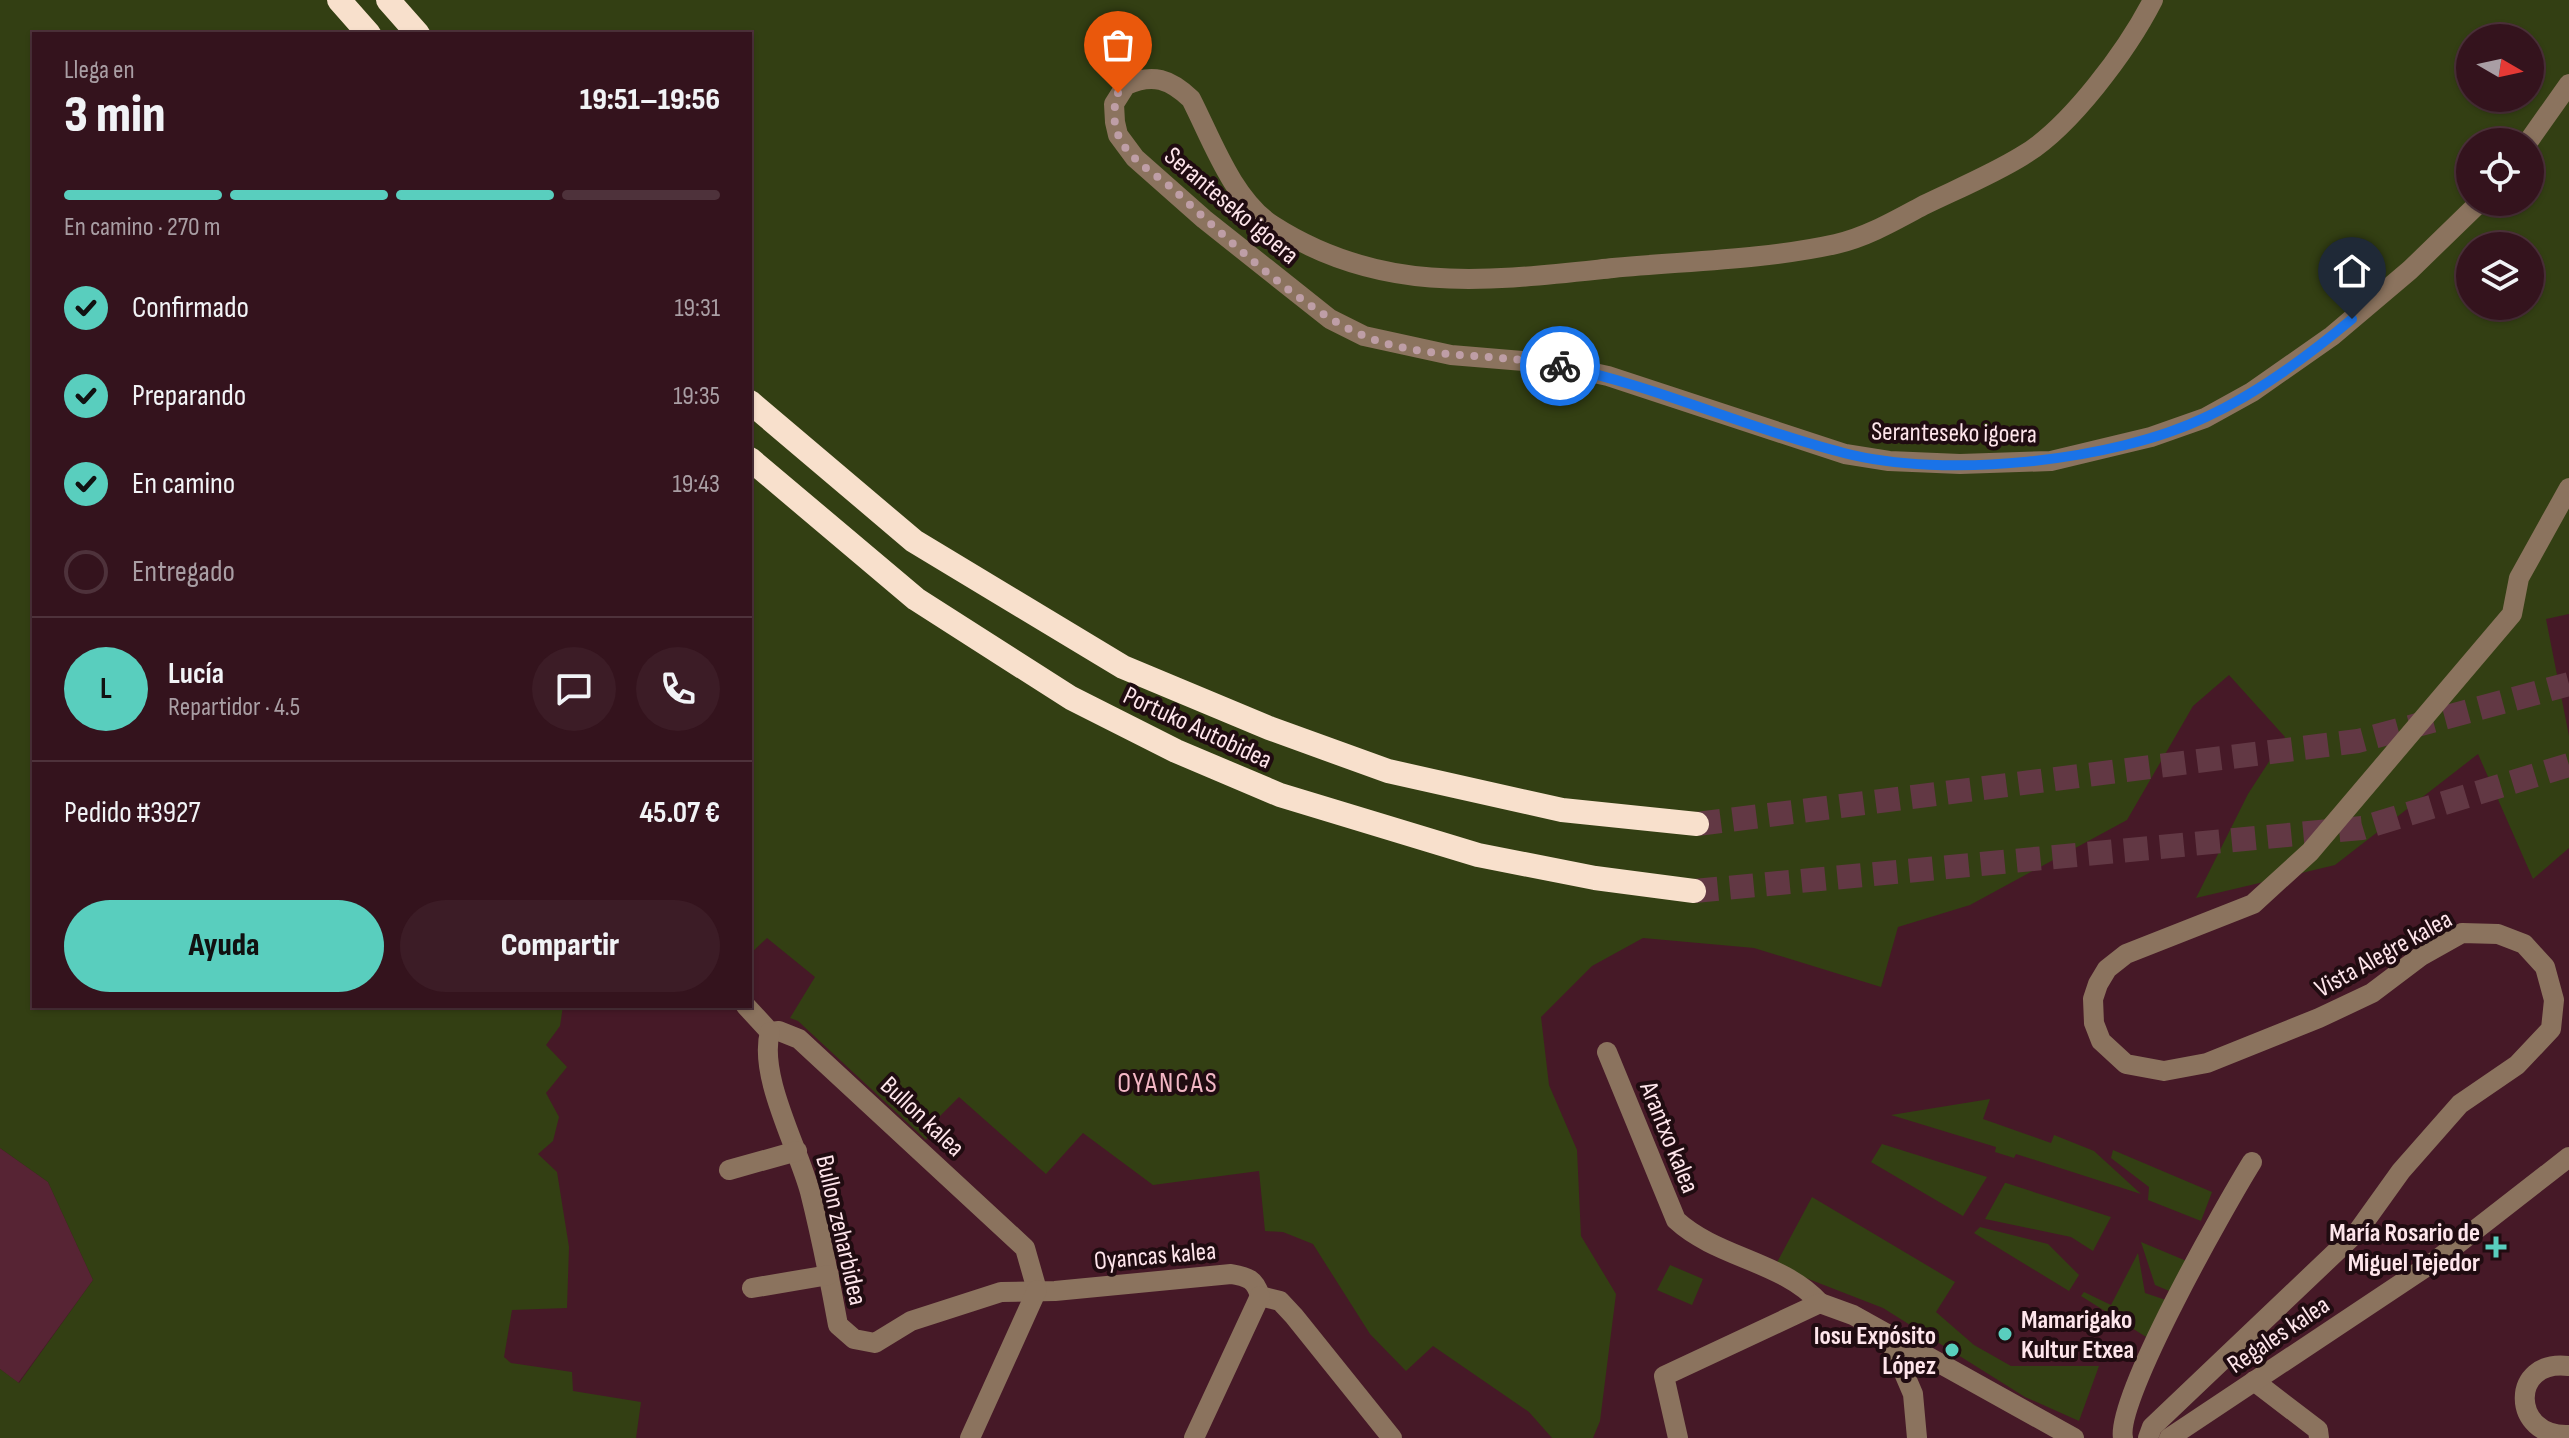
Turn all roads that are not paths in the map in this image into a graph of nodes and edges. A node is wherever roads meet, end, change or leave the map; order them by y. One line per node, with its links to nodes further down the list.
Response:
1 (339, 0): 4 (highway)
2 (388, 0): 5 (highway)
3 (2153, 0): 8 (street, Seranteseko igoera)
4 (367, 32)
5 (416, 32)
6 (2569, 84): 7 (street)
7 (2538, 128)
8 (2466, 216)
9 (752, 404): 12 (highway, Portuko Autobidea)
10 (752, 461): 13 (highway, Portuko Autobidea)
11 (2569, 488): 40 (street, Vista Alegre kalea)
12 (1697, 824)
13 (1694, 891)
14 (748, 1008): 15 (street, Bullon kalea)
15 (770, 1032): 17 (street, Bullon zeharbidea); 23 (street, Bullon kalea)
16 (1607, 1052): 25 (street, Arantxo kalea)
17 (797, 1151): 20 (street); 21 (street, Bullon zeharbidea)
18 (2569, 1157): 29 (street, Regales kalea)
19 (2252, 1162): 39 (street)
20 (729, 1170)
21 (829, 1275): 22 (street); 23 (street, Bullon zeharbidea)
22 (752, 1288)
23 (1037, 1290): 24 (street, Oyancas kalea); 33 (street)
24 (1260, 1296): 34 (street); 35 (street, Oyancas kalea)
25 (1820, 1303): 26 (street, Arantxo kalea); 36 (street)
26 (1889, 1338): 28 (street, Arantxo kalea); 30 (street)
27 (2569, 1366): 31 (street)
28 (1947, 1368): 30 (street); 38 (street, Arantxo kalea)
29 (2254, 1381): 41 (street, Regales kalea); 42 (street)
30 (1913, 1394): 37 (street)
31 (2529, 1432): 32 (street)
32 (2569, 1435)
33 (970, 1438)
34 (1194, 1438)
35 (1392, 1438)
36 (1678, 1438)
37 (1917, 1438)
38 (2074, 1438)
39 (2123, 1438)
40 (2148, 1438)
41 (2169, 1438)
42 (2319, 1438)

